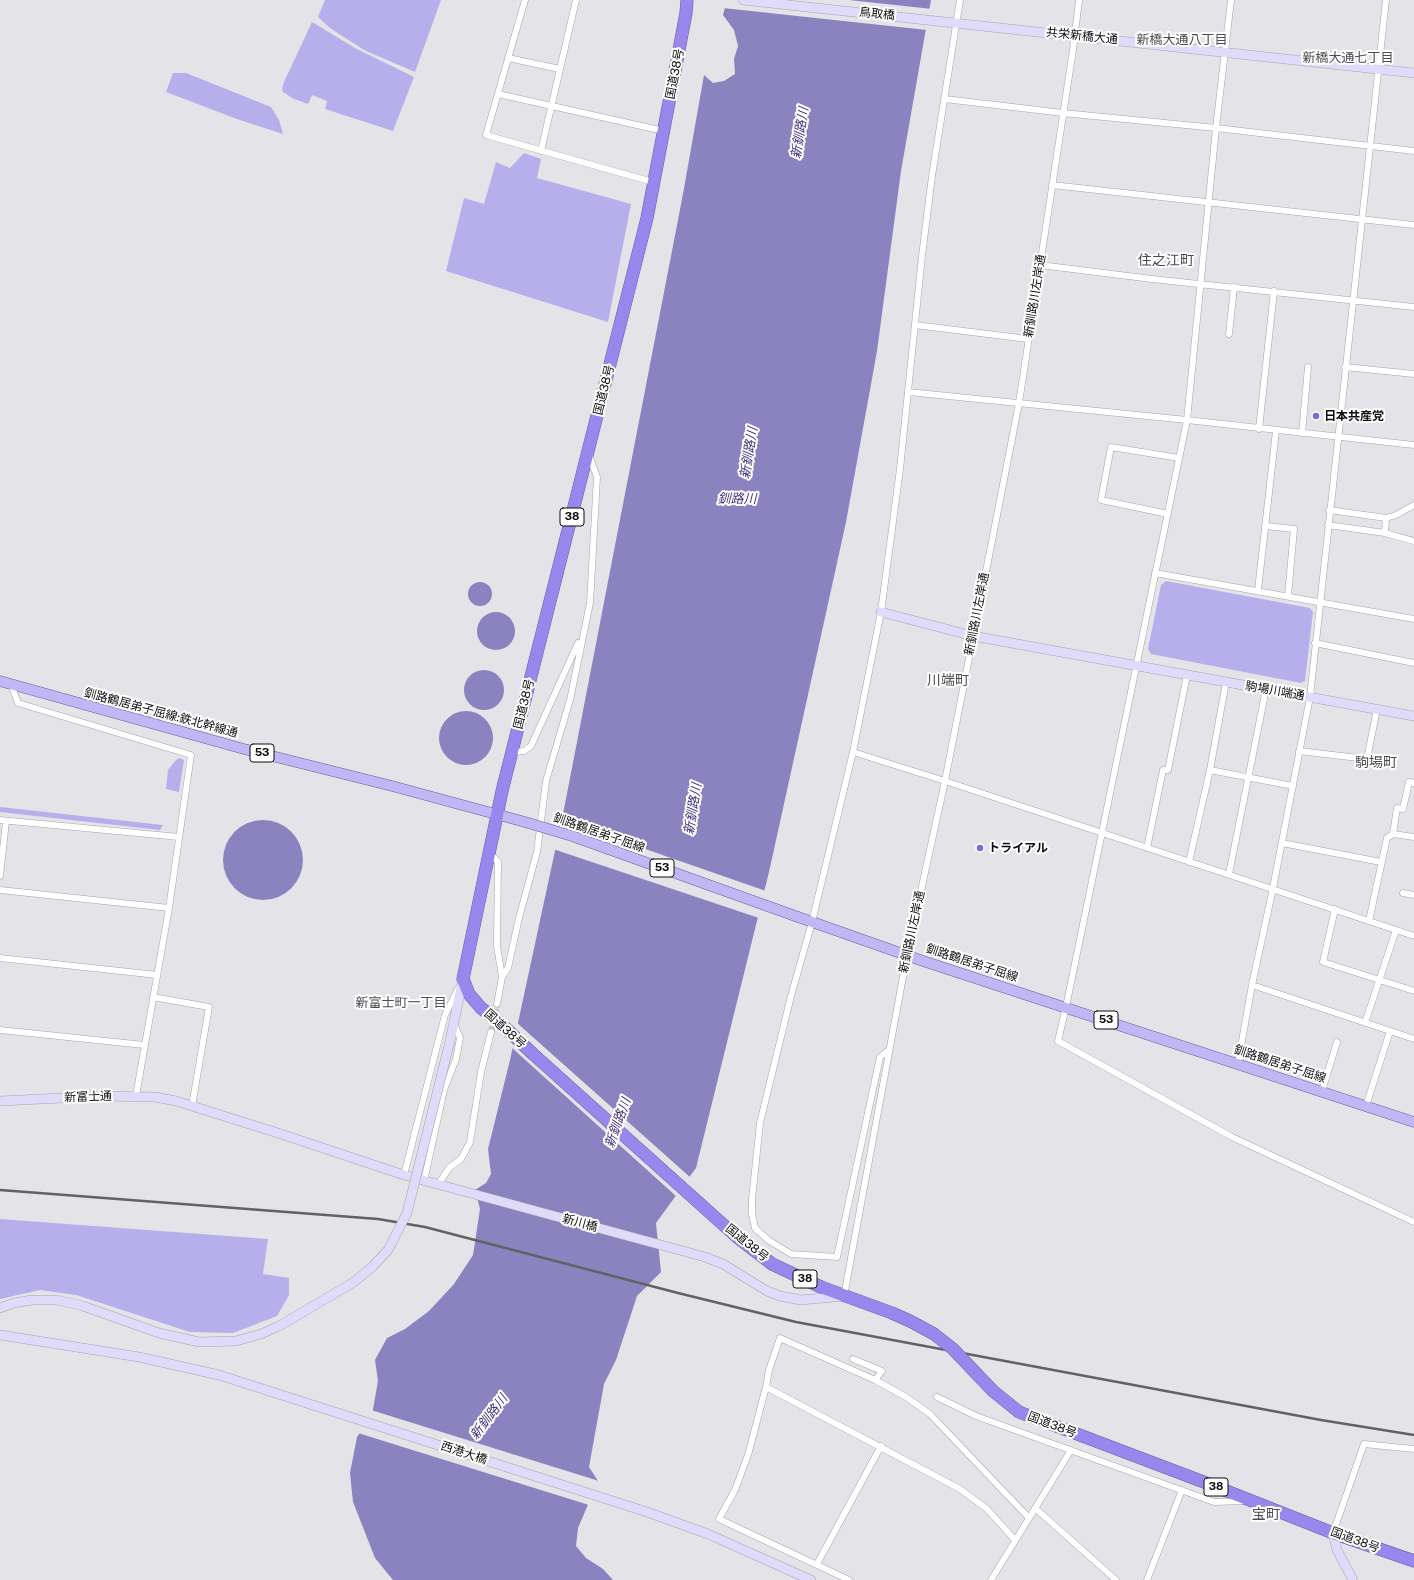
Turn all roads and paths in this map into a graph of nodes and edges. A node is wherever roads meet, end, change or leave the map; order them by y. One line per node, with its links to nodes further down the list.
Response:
1 (525, 0): 13 (street)
2 (576, 0): 14 (street)
3 (687, 0): 22 (highway, 国道38号 / 38)
4 (743, 0): 9 (street, 鳥取橋)
5 (960, 0): 10 (street)
6 (1079, 0): 11 (street, 新釧路川左岸通)
7 (1231, 0): 12 (street)
8 (1386, 0): 15 (street)
9 (940, 21): 10 (street, 共栄新橋大通)
10 (957, 23): 11 (street, 共栄新橋大通); 18 (street)
11 (1075, 35): 12 (street, 共栄新橋大通); 20 (street, 新釧路川左岸通)
12 (1226, 53): 15 (street, 共栄新橋大通); 21 (street)
13 (508, 58): 14 (street); 17 (street)
14 (560, 69): 19 (street)
15 (1378, 69): 16 (street, 共栄新橋大通); 23 (street)
16 (1414, 73)
17 (498, 94): 19 (street); 24 (street)
18 (945, 99): 20 (street); 37 (street)
19 (552, 105): 22 (street); 24 (street)
20 (1063, 113): 21 (street); 27 (street, 新釧路川左岸通)
21 (1216, 128): 23 (street); 28 (street)
22 (664, 131): 26 (highway, 国道38号 / 38)
23 (1370, 146): 25 (street); 29 (street)
24 (541, 151): 26 (street)
25 (1414, 151)
26 (653, 182): 51 (highway, 国道38号 / 38)
27 (1052, 185): 28 (street); 31 (street, 新釧路川左岸通)
28 (1208, 202): 29 (street); 32 (street)
29 (1362, 220): 30 (street); 35 (street)
30 (1414, 225)
31 (1040, 265): 32 (street); 39 (street, 新釧路川左岸通)
32 (1201, 284): 33 (street); 45 (street)
33 (1234, 287): 34 (street); 38 (street)
34 (1274, 291): 35 (street); 46 (street)
35 (1353, 300): 36 (street); 41 (street)
36 (1414, 307)
37 (915, 325): 39 (street); 43 (street)
38 (1229, 334)
39 (1028, 339): 44 (street, 新釧路川左岸通)
40 (1308, 367): 48 (street)
41 (1345, 367): 42 (street); 49 (street)
42 (1414, 374)
43 (908, 392): 44 (street); 65 (street)
44 (1019, 403): 45 (street); 68 (street, 新釧路川左岸通)
45 (1187, 420): 46 (street); 52 (street)
46 (1259, 429): 47 (street)
47 (1276, 431): 48 (street); 58 (street)
48 (1302, 433): 49 (street)
49 (1338, 437): 50 (street); 54 (street)
50 (1414, 445)
51 (588, 452): 67 (street); 81 (highway, 国道38号 / 38)
52 (1180, 458): 55 (street); 55 (street)
53 (1414, 505): 56 (street)
54 (1329, 510): 56 (street); 57 (street)
55 (1168, 514): 61 (street)
56 (1386, 518): 59 (street)
57 (1328, 525): 59 (street); 64 (street)
58 (1266, 526): 62 (street); 63 (street)
59 (1385, 533): 60 (street)
60 (1414, 541)
61 (1155, 572): 62 (street); 71 (street)
62 (1258, 590): 63 (street)
63 (1288, 596): 64 (street)
64 (1319, 602): 66 (street); 69 (street)
65 (881, 612): 68 (street, 駒場川端通); 82 (street)
66 (1414, 619)
67 (583, 633): 81 (street); 115 (street)
68 (973, 636): 71 (street, 駒場川端通); 85 (street, 新釧路川左岸通)
69 (1315, 643): 70 (street); 77 (street)
70 (1414, 663)
71 (1136, 665): 72 (street, 駒場川端通); 91 (street)
72 (1187, 675): 74 (street, 駒場川端通); 96 (street)
73 (0, 681): 75 (main road, 釧路鶴居弟子屈線:鉄北幹線通 / 53)
74 (1226, 682): 76 (street, 駒場川端通); 83 (street)
75 (11, 684): 88 (main road, 釧路鶴居弟子屈線:鉄北幹線通 / 53); 93 (street)
76 (1266, 689): 77 (street, 駒場川端通); 84 (street)
77 (1310, 697): 78 (street, 駒場川端通); 80 (street)
78 (1377, 709): 79 (street, 駒場川端通); 80 (street)
79 (1414, 716)
80 (1300, 751): 87 (street)
81 (512, 752): 88 (highway, 国道38号 / 38)
82 (853, 752): 85 (street); 109 (street)
83 (1210, 770): 84 (street); 98 (street)
84 (1248, 778): 87 (street); 100 (street)
85 (945, 780): 91 (street); 112 (street, 新釧路川左岸通)
86 (1414, 782): 92 (street)
87 (1293, 786): 95 (street)
88 (497, 814): 90 (main road, 釧路鶴居弟子屈線:鉄北幹線通 / 53); 97 (highway, 国道38号 / 38)
89 (3, 821): 93 (street); 101 (street)
90 (525, 822): 109 (main road, 釧路鶴居弟子屈線 / 53, bridge)
91 (1101, 833): 96 (street); 122 (street)
92 (1393, 834): 94 (street); 99 (street)
93 (179, 837): 106 (street)
94 (1414, 837)
95 (1282, 843): 99 (street); 102 (street)
96 (1148, 848): 98 (street)
97 (490, 853): 115 (street); 116 (highway, 国道38号 / 38)
98 (1189, 862): 100 (street)
99 (1382, 862): 108 (street)
100 (1229, 874): 102 (street)
101 (0, 876)
102 (1273, 888): 107 (street); 118 (street)
103 (0, 890): 106 (street)
104 (1403, 894): 105 (street)
105 (1414, 895)
106 (169, 908): 114 (street)
107 (1335, 909): 108 (street); 117 (street)
108 (1369, 921): 110 (street)
109 (812, 922): 112 (main road, 釧路鶴居弟子屈線 / 53); 131 (street)
110 (1396, 930): 111 (street); 117 (street)
111 (1414, 936)
112 (907, 955): 122 (main road, 釧路鶴居弟子屈線 / 53); 131 (street, 新釧路川左岸通)
113 (0, 958): 114 (street)
114 (157, 975): 120 (street)
115 (502, 977): 121 (street)
116 (463, 980): 123 (street); 139 (street); 143 (highway, 国道38号 / 38)
117 (1379, 980): 119 (street); 124 (street)
118 (1252, 985): 124 (street); 132 (street)
119 (1414, 991)
120 (154, 997): 130 (street); 136 (street)
121 (497, 1004)
122 (1066, 1007): 132 (main road, 釧路鶴居弟子屈線 / 53); 142 (street)
123 (454, 1023): 140 (street); 144 (street, bridge)
124 (1365, 1023): 126 (street)
125 (0, 1030): 130 (street)
126 (1390, 1031): 128 (street); 137 (street)
127 (491, 1032): 141 (street)
128 (1414, 1039)
129 (1337, 1042): 133 (street)
130 (144, 1045): 134 (street)
131 (889, 1050): 143 (street, 新釧路川左岸通)
132 (1238, 1063): 133 (main road, 釧路鶴居弟子屈線 / 53)
133 (1322, 1091): 137 (main road, 釧路鶴居弟子屈線 / 53)
134 (136, 1096): 135 (street, 新富士通); 136 (street, 新富士通)
135 (0, 1101)
136 (192, 1106): 139 (street, 新富士通)
137 (1366, 1106): 138 (main road, 釧路鶴居弟子屈線 / 53)
138 (1414, 1122)
139 (404, 1175): 140 (street, 新川橋)
140 (424, 1181): 141 (street, 新川橋)
141 (438, 1185): 143 (street, 新川橋)
142 (1413, 1220)
143 (844, 1296): 154 (highway, 国道38号 / 38, bridge)
144 (0, 1308)
145 (0, 1335): 161 (street, 西港大橋)
146 (853, 1359): 147 (street)
147 (875, 1380): 148 (street); 156 (street)
148 (766, 1387): 150 (street); 160 (street)
149 (937, 1397): 152 (street)
150 (881, 1446): 158 (street); 160 (street)
151 (1414, 1449): 157 (street)
152 (1071, 1450): 153 (street); 155 (street)
153 (1182, 1490): 154 (street); 165 (street)
154 (1252, 1501): 157 (highway, 国道38号 / 38)
155 (1035, 1508): 156 (street); 164 (street)
156 (1029, 1518): 158 (street)
157 (1333, 1532): 159 (highway, 国道38号 / 38); 166 (street)
158 (1015, 1540): 163 (street)
159 (1414, 1561)
160 (817, 1564): 162 (street)
161 (811, 1580)
162 (849, 1580)
163 (991, 1580)
164 (1116, 1580)
165 (1147, 1580)
166 (1353, 1580)

